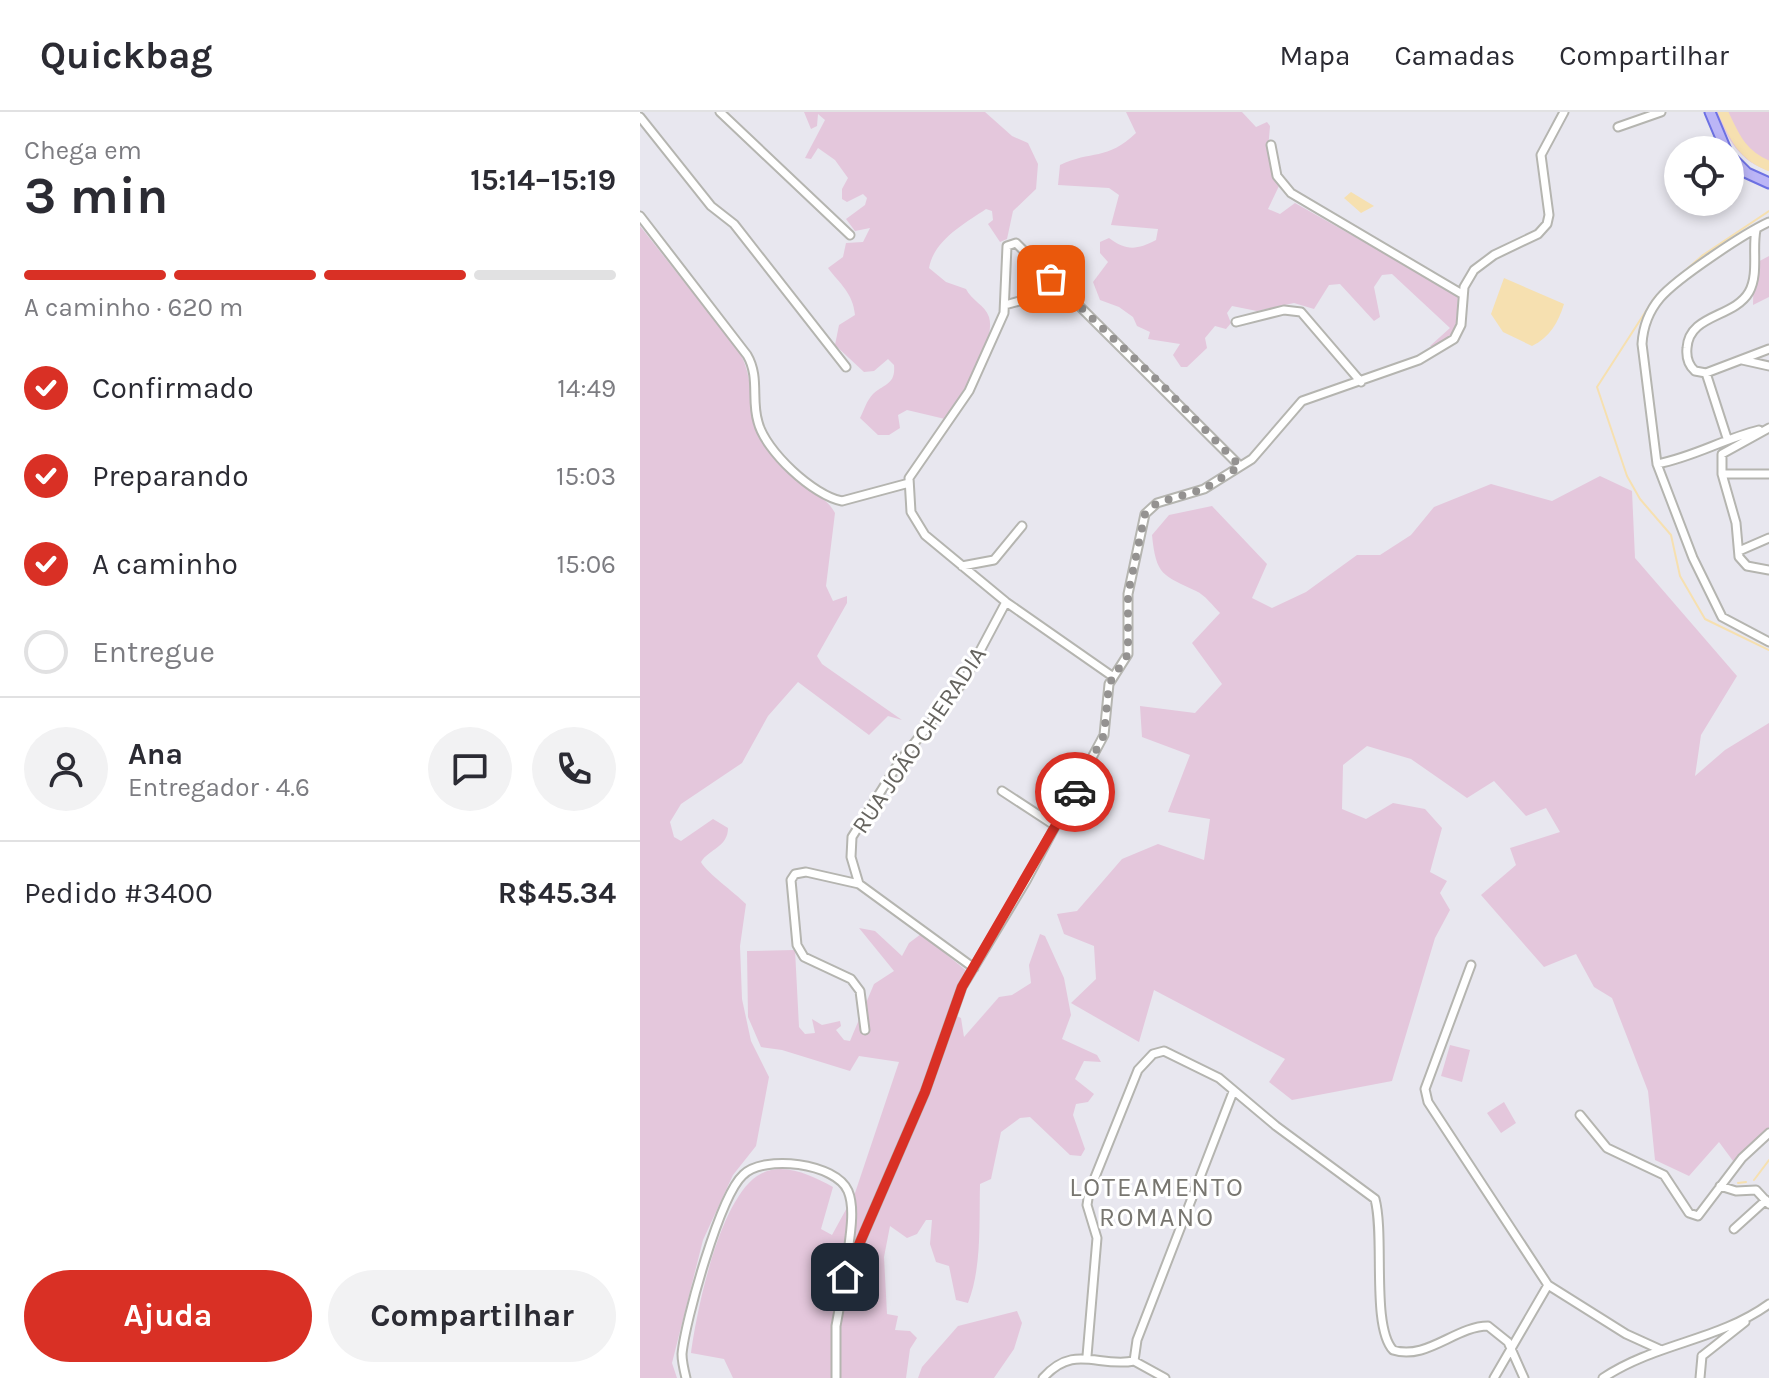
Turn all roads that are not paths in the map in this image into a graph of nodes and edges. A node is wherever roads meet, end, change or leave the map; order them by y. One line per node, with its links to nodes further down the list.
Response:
1 (720, 112): 14 (street)
2 (1564, 112): 15 (street)
3 (1661, 112): 6 (street)
4 (1712, 112): 7 (main road); 10 (street)
5 (640, 117): 22 (street)
6 (1618, 127)
7 (1721, 136)
8 (1271, 145): 15 (street)
9 (1744, 170): 10 (main road)
10 (1769, 180)
11 (640, 216): 31 (street)
12 (1769, 222): 13 (street)
13 (1756, 230): 23 (street); 27 (street)
14 (850, 235)
15 (1462, 294): 24 (street)
16 (1067, 295): 17 (street); 17 (street); 28 (street)
17 (1005, 305): 31 (street)
18 (1236, 322): 24 (street)
19 (1769, 349): 20 (street)
20 (1740, 359): 21 (street); 23 (street)
21 (1769, 366)
22 (846, 367)
23 (1706, 373): 26 (street)
24 (1361, 382): 28 (street)
25 (1767, 429): 26 (street); 29 (street)
26 (1727, 438): 27 (street)
27 (1657, 464): 38 (street)
28 (1240, 466): 39 (street)
29 (1722, 474): 30 (street); 34 (street)
30 (1769, 474)
31 (909, 483): 35 (street)
32 (1022, 526): 35 (street)
33 (1769, 538): 34 (street)
34 (1739, 551): 36 (street)
35 (962, 566): 37 (street)
36 (1769, 570)
37 (1006, 602): 39 (street); 42 (street, RUA JOÃO CHERADIA)
38 (1769, 642)
39 (1112, 676): 41 (street)
40 (1002, 791): 41 (street)
41 (1054, 825): 44 (street)
42 (859, 884): 44 (street); 45 (street)
43 (1471, 965): 53 (street)
44 (974, 968): 52 (street)
45 (865, 1030)
46 (1233, 1092): 58 (street); 61 (street); 63 (street)
47 (1580, 1115): 49 (street)
48 (1769, 1133): 49 (street)
49 (1720, 1186): 50 (street)
50 (1768, 1202): 51 (street)
51 (1734, 1229)
52 (845, 1277): 64 (street); 65 (street)
53 (1548, 1285): 58 (street); 60 (street)
54 (1769, 1304): 55 (street)
55 (1753, 1315): 56 (street); 59 (street)
56 (1705, 1336): 57 (street); 59 (street)
57 (1695, 1340): 60 (street); 62 (street)
58 (1511, 1348): 68 (street); 69 (street)
59 (1713, 1348): 62 (street)
60 (1659, 1349): 70 (street)
61 (1087, 1356): 63 (street); 66 (street)
62 (1702, 1356): 71 (street)
63 (1134, 1361): 67 (street)
64 (686, 1378)
65 (836, 1378)
66 (1043, 1378)
67 (1165, 1378)
68 (1494, 1378)
69 (1524, 1378)
70 (1603, 1378)
71 (1700, 1378)

